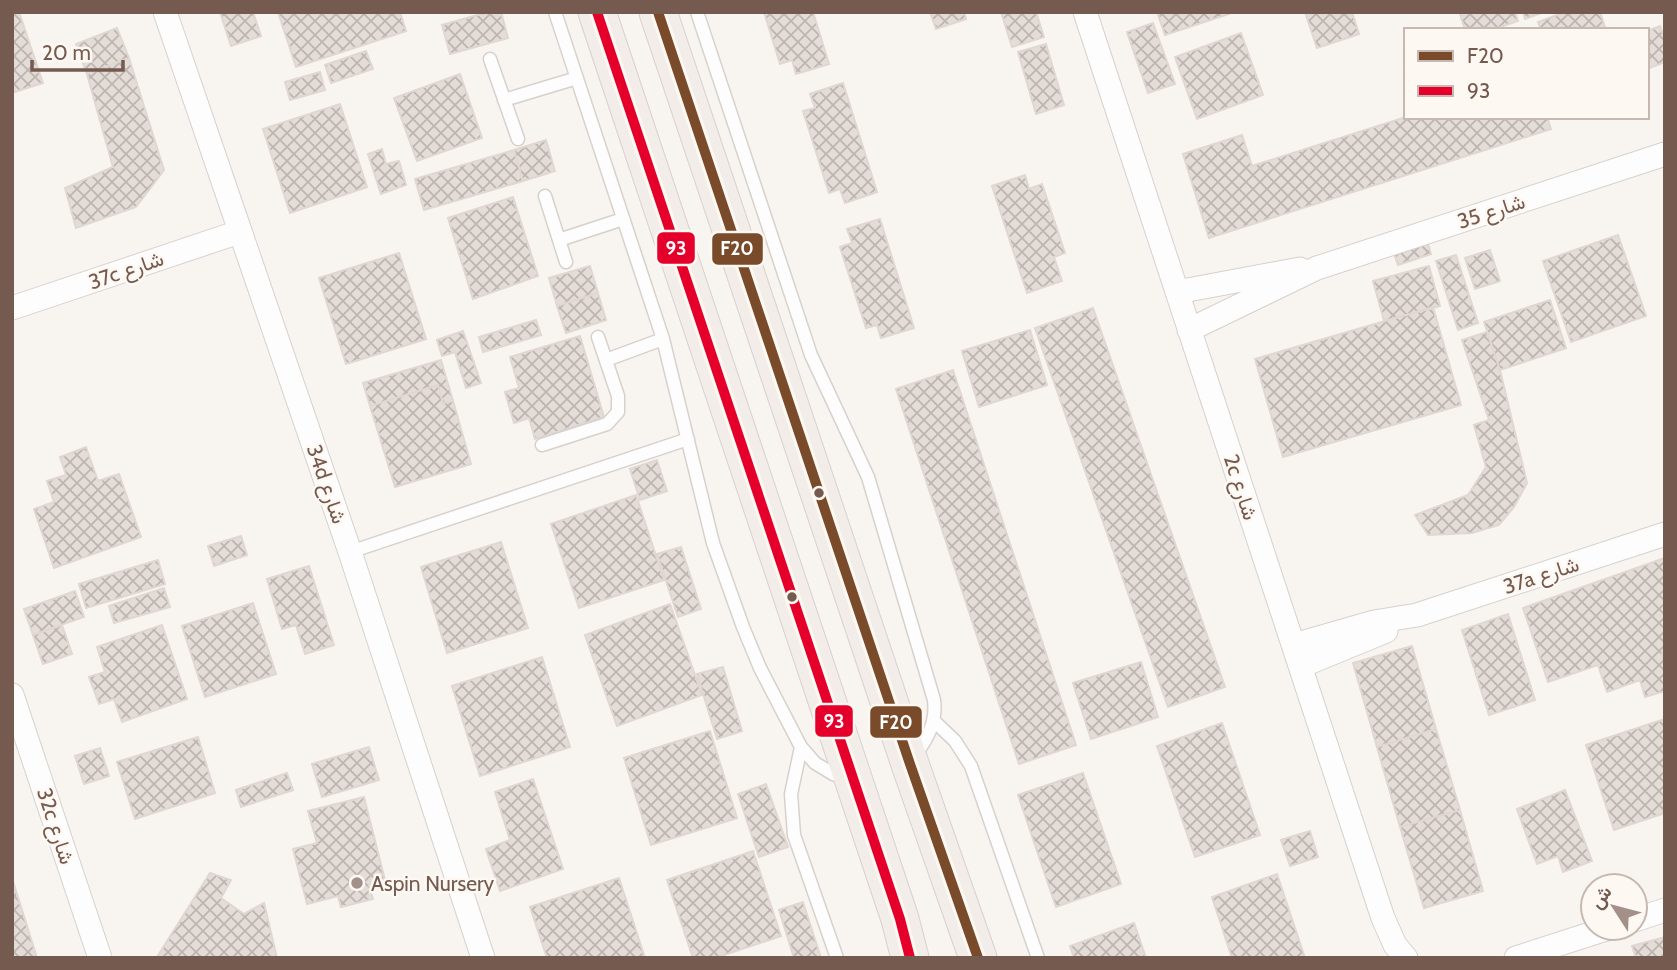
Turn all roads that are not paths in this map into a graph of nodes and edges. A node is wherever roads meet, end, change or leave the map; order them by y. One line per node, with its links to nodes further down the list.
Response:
1 (165, 12): 14 (street, 34d شارع)
2 (555, 12): 8 (lane)
3 (597, 12): 33 (main road)
4 (658, 12): 32 (main road)
5 (697, 12): 30 (lane)
6 (1085, 12): 18 (street, 2c شارع)
7 (489, 60): 9 (lane)
8 (577, 78): 9 (lane); 13 (lane)
9 (504, 100): 10 (lane)
10 (518, 139)
11 (1665, 154): 17 (street, شارع 35)
12 (545, 196): 15 (lane)
13 (623, 219): 15 (lane); 22 (lane)
14 (239, 232): 19 (street, 37c شارع); 27 (street, 34d شارع)
15 (559, 240): 16 (lane)
16 (566, 262)
17 (1317, 268): 18 (street, شارع 35); 20 (street, شارع 35)
18 (1177, 292): 20 (street, 2c شارع)
19 (12, 308)
20 (1189, 330): 28 (street, 2c شارع)
21 (598, 337): 23 (lane)
22 (663, 339): 23 (lane); 24 (lane)
23 (606, 360): 25 (lane)
24 (688, 439): 27 (lane); 31 (lane)
25 (542, 445)
26 (1665, 534): 28 (street, 37a شارع)
27 (350, 552): 36 (street, 34d شارع)
28 (1297, 656): 41 (street, 2c شارع)
29 (12, 695): 35 (street, 32c شارع)
30 (934, 720): 32 (lane); 40 (lane)
31 (801, 747): 33 (lane); 37 (lane)
32 (910, 764): 39 (main road)
33 (853, 780): 38 (main road)
34 (1579, 938): 42 (street)
35 (100, 958)
36 (483, 958)
37 (837, 958)
38 (910, 958)
39 (978, 958)
40 (1038, 958)
41 (1406, 958)
42 (1516, 958)

